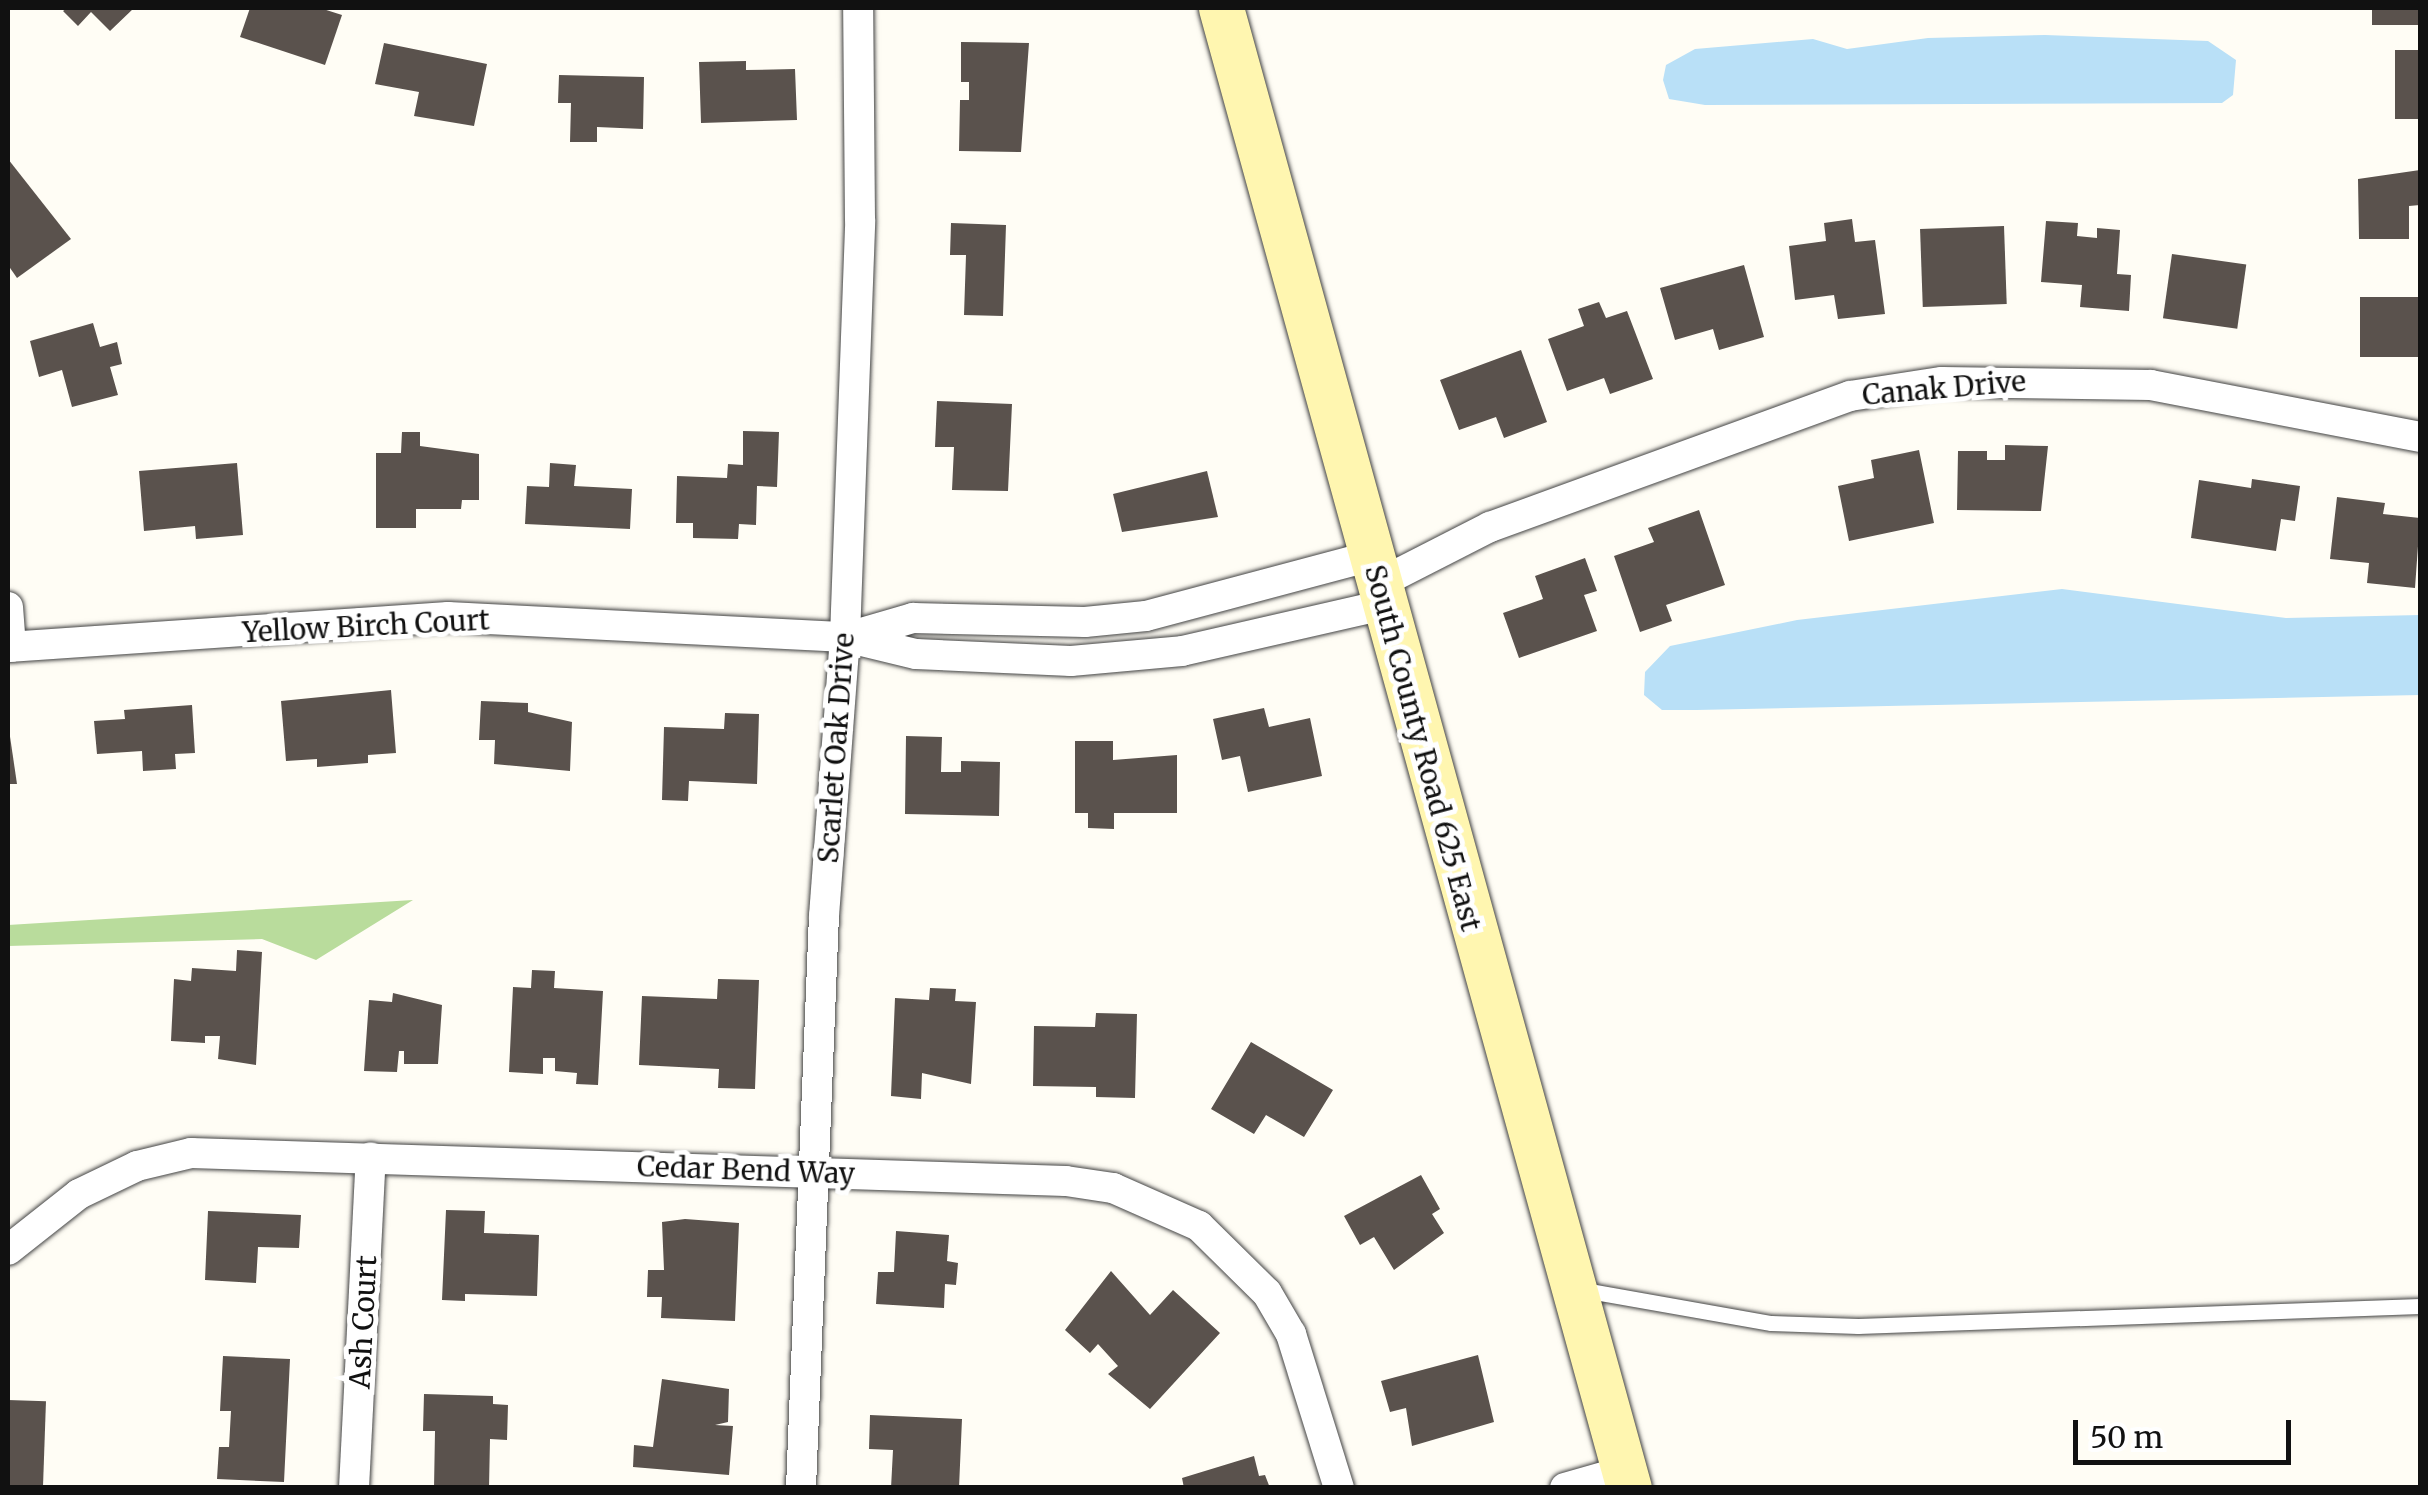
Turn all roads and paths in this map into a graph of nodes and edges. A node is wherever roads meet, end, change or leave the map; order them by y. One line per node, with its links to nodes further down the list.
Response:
1 (858, 8): 6 (street, Scarlet Oak Drive)
2 (1221, 8): 4 (street, South County Road 625 East)
3 (2420, 437): 4 (street, Canak Drive)
4 (1377, 582): 6 (street, Yellow Birch Court); 6 (street, Yellow Birch Court); 11 (street, South County Road 625 East)
5 (8, 607): 7 (street)
6 (845, 637): 7 (street, Yellow Birch Court); 9 (street, Scarlet Oak Drive)
7 (9, 647)
8 (371, 1157): 9 (street, Cedar Bend Way); 10 (street, Cedar Bend Way); 14 (street, Ash Court)
9 (816, 1172): 15 (street, Scarlet Oak Drive); 16 (street, Cedar Bend Way)
10 (8, 1250)
11 (1574, 1289): 12 (lane); 13 (street, South County Road 625 East)
12 (2420, 1306)
13 (1626, 1479): 17 (street)
14 (354, 1488)
15 (801, 1488)
16 (1339, 1488)
17 (1565, 1488)

